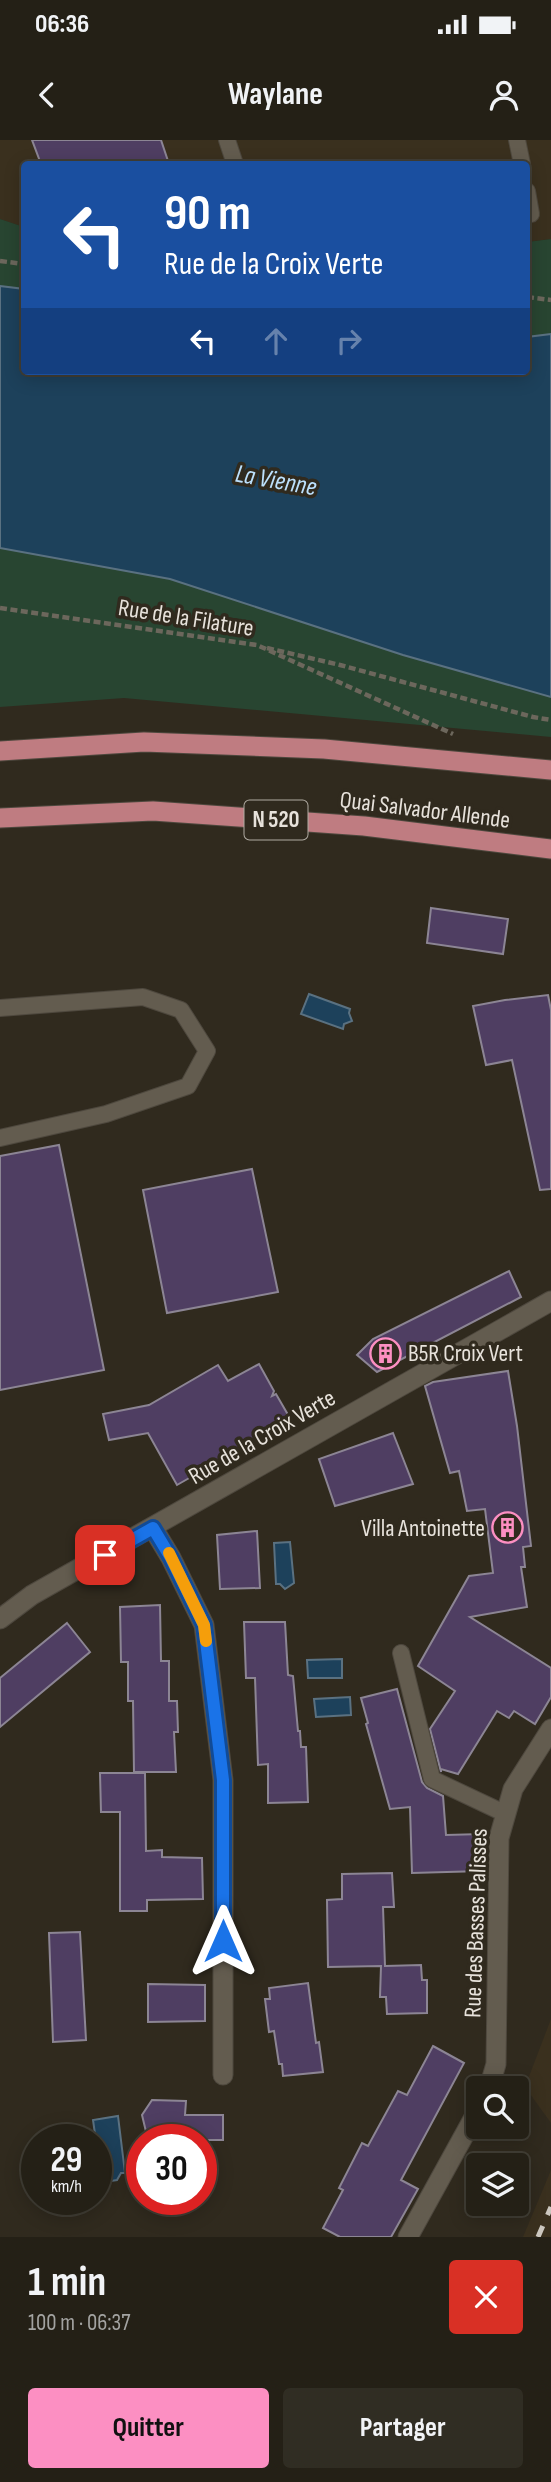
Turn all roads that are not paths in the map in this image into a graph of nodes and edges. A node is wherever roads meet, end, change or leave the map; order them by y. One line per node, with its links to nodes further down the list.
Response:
1 (227, 140): 3 (lane)
2 (517, 140): 4 (lane)
3 (234, 161)
4 (521, 161)
5 (530, 208): 6 (lane)
6 (531, 214)
7 (0, 751): 8 (main road, Quai Salvador Allende)
8 (551, 770)
9 (0, 817): 10 (main road, Quai Salvador Allende / N 520)
10 (551, 849)
11 (0, 1008): 12 (lane)
12 (0, 1138)
13 (551, 1301): 14 (street, Rue de la Croix Verte)
14 (153, 1528): 15 (street, Rue de la Croix Verte); 19 (street)
15 (0, 1619)
16 (401, 1653): 18 (lane)
17 (551, 1729): 18 (street, Rue des Basses Palisses)
18 (506, 1814): 20 (street, Rue des Basses Palisses)
19 (223, 2075)
20 (492, 2076)
21 (466, 2132): 22 (street)
22 (408, 2237)

